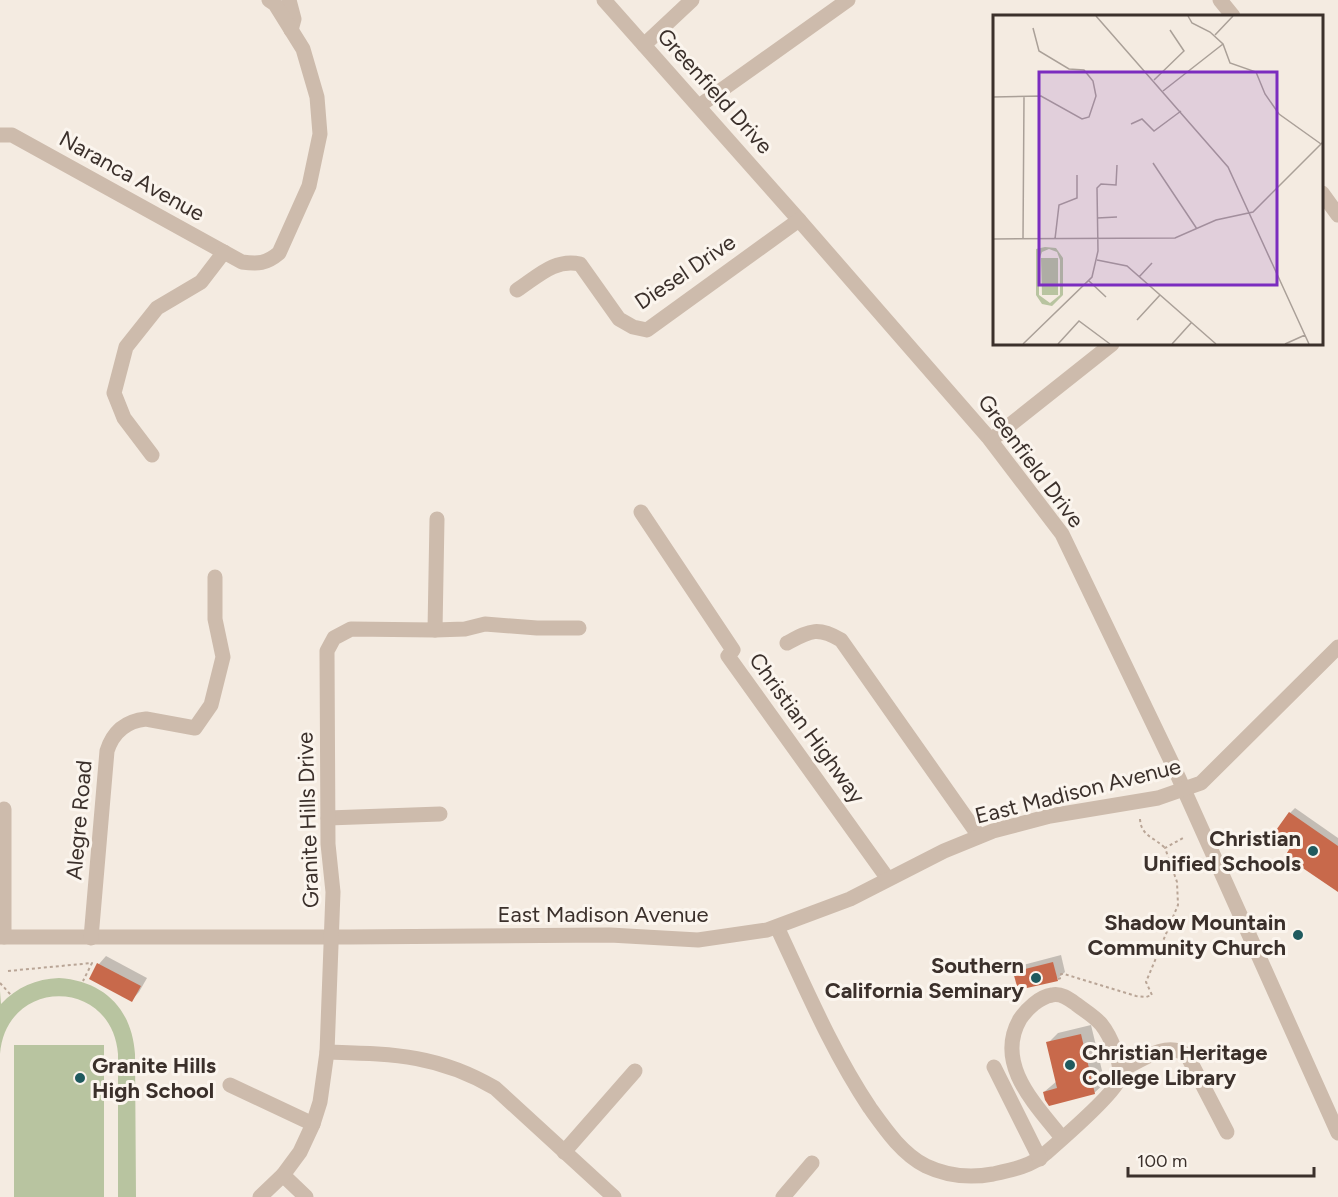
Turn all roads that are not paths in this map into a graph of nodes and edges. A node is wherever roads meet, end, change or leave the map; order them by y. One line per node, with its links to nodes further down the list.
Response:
1 (269, 0): 8 (street)
2 (289, 0): 8 (street)
3 (604, 0): 9 (street, Greenfield Drive)
4 (692, 0): 9 (street)
5 (849, 0): 10 (street)
6 (1220, 0): 7 (street)
7 (1232, 15)
8 (291, 30): 15 (street, Naranca Avenue)
9 (644, 45): 10 (street, Greenfield Drive)
10 (699, 106): 14 (street, Greenfield Drive)
11 (0, 135): 15 (street, Naranca Avenue)
12 (1323, 194): 13 (street)
13 (1338, 215)
14 (799, 220): 16 (street, Diesel Drive); 18 (street, Greenfield Drive)
15 (224, 252): 19 (street)
16 (517, 290)
17 (1111, 345): 18 (street)
18 (991, 440): 27 (street, Greenfield Drive)
19 (152, 455)
20 (641, 512): 32 (street, Christian Highway)
21 (437, 519): 24 (street)
22 (215, 577): 36 (street, Alegre Road)
23 (579, 628): 24 (street, Granite Hills Drive)
24 (435, 630): 30 (street, Granite Hills Drive)
25 (787, 643): 31 (street)
26 (1338, 647): 27 (street, East Madison Avenue)
27 (1184, 790): 31 (street, East Madison Avenue); 44 (street, Greenfield Drive)
28 (4, 809): 34 (street)
29 (440, 814): 30 (street)
30 (328, 818): 35 (street, Granite Hills Drive)
31 (979, 836): 32 (street, East Madison Avenue)
32 (888, 879): 33 (street, East Madison Avenue)
33 (777, 927): 35 (street, East Madison Avenue); 47 (street)
34 (2, 937): 36 (street, East Madison Avenue)
35 (333, 937): 36 (street, East Madison Avenue); 37 (street, Granite Hills Drive)
36 (92, 938)
37 (327, 1052): 42 (street, Granite Hills Drive); 46 (street)
38 (994, 1067): 47 (street)
39 (635, 1071): 46 (street)
40 (1120, 1071): 43 (street); 45 (street); 45 (street)
41 (230, 1085): 42 (street)
42 (313, 1124): 49 (street, Granite Hills Drive)
43 (1227, 1132)
44 (1338, 1132)
45 (1062, 1138): 47 (street)
46 (564, 1152): 52 (street)
47 (1040, 1159)
48 (812, 1163): 53 (street)
49 (283, 1175): 50 (street, Granite Hills Drive); 51 (street)
50 (260, 1197)
51 (306, 1197)
52 (614, 1197)
53 (783, 1197)

